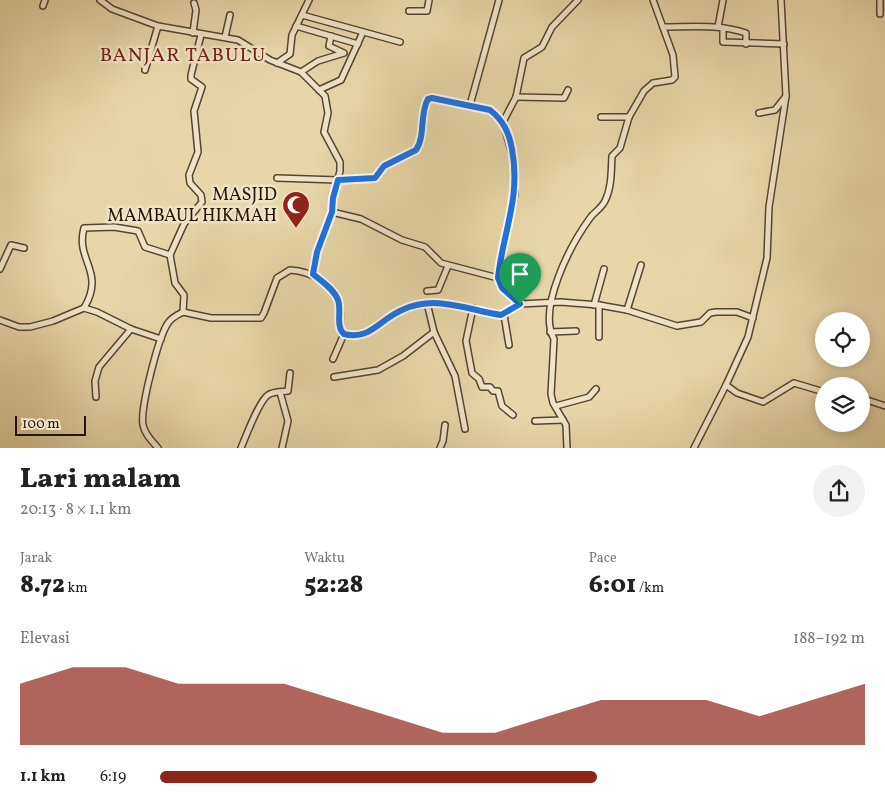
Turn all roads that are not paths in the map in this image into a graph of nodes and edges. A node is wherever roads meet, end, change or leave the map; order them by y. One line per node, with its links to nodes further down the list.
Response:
1 (100, 0): 15 (street)
2 (309, 0): 14 (street)
3 (429, 0): 11 (street)
4 (499, 0): 35 (street)
5 (578, 0): 34 (street)
6 (652, 0): 17 (street)
7 (723, 0): 18 (street)
8 (781, 0): 27 (street)
9 (880, 0): 12 (street)
10 (194, 3): 20 (street)
11 (409, 10)
12 (880, 14)
13 (230, 15): 23 (street)
14 (302, 15): 16 (street); 19 (street)
15 (158, 26): 20 (street); 29 (street)
16 (296, 26): 22 (street); 28 (street)
17 (663, 27): 18 (street); 37 (street)
18 (721, 28): 26 (street); 26 (street)
19 (363, 32): 24 (street); 25 (street)
20 (194, 33): 21 (street)
21 (201, 35): 23 (street); 44 (street)
22 (331, 36): 25 (street); 30 (street)
23 (226, 37): 28 (street)
24 (400, 42)
25 (358, 44): 31 (street)
26 (746, 44): 27 (street)
27 (784, 44): 33 (street)
28 (277, 63): 30 (street)
29 (145, 70)
30 (301, 72): 31 (street)
31 (319, 90): 41 (street)
32 (568, 90): 34 (street)
33 (786, 96): 36 (street); 61 (street)
34 (516, 97): 39 (street)
35 (470, 105): 39 (street); 41 (street)
36 (759, 113)
37 (629, 116): 38 (street); 52 (street)
38 (601, 117)
39 (503, 122): 50 (street)
40 (276, 178): 41 (street)
41 (338, 180): 42 (street)
42 (332, 212): 46 (street); 49 (street)
43 (24, 248): 47 (street)
44 (170, 255): 56 (street); 59 (street)
45 (641, 265): 58 (street)
46 (448, 266): 50 (street); 51 (street)
47 (0, 269)
48 (604, 269): 55 (street)
49 (313, 274): 59 (street); 67 (street)
50 (498, 278): 54 (street)
51 (426, 291)
52 (550, 302): 54 (street); 55 (street); 66 (street)
53 (427, 303): 57 (street); 65 (street); 67 (street)
54 (520, 304): 60 (street)
55 (597, 305): 58 (street); 68 (street)
56 (84, 308): 62 (street); 63 (street)
57 (474, 308): 60 (street); 82 (street)
58 (627, 310): 61 (street)
59 (183, 312): 69 (street)
60 (504, 315): 70 (street)
61 (753, 318): 74 (street)
62 (0, 320)
63 (131, 329): 69 (street); 78 (street)
64 (576, 331): 66 (street)
65 (434, 332): 73 (street); 86 (street)
66 (550, 332): 80 (street)
67 (344, 334): 71 (street)
68 (600, 337)
69 (161, 339): 87 (street)
70 (509, 345)
71 (333, 359)
72 (290, 373): 77 (street)
73 (334, 377)
74 (726, 385): 75 (street); 92 (street)
75 (815, 389)
76 (596, 390): 80 (street)
77 (280, 392): 88 (street); 89 (street)
78 (96, 397)
79 (870, 401): 81 (street)
80 (556, 406): 83 (street)
81 (885, 406)
82 (513, 415)
83 (564, 420): 84 (street); 91 (street)
84 (535, 421)
85 (445, 425): 90 (street)
86 (465, 429)
87 (158, 448)
88 (240, 448)
89 (282, 448)
90 (440, 448)
91 (567, 448)
92 (694, 448)

